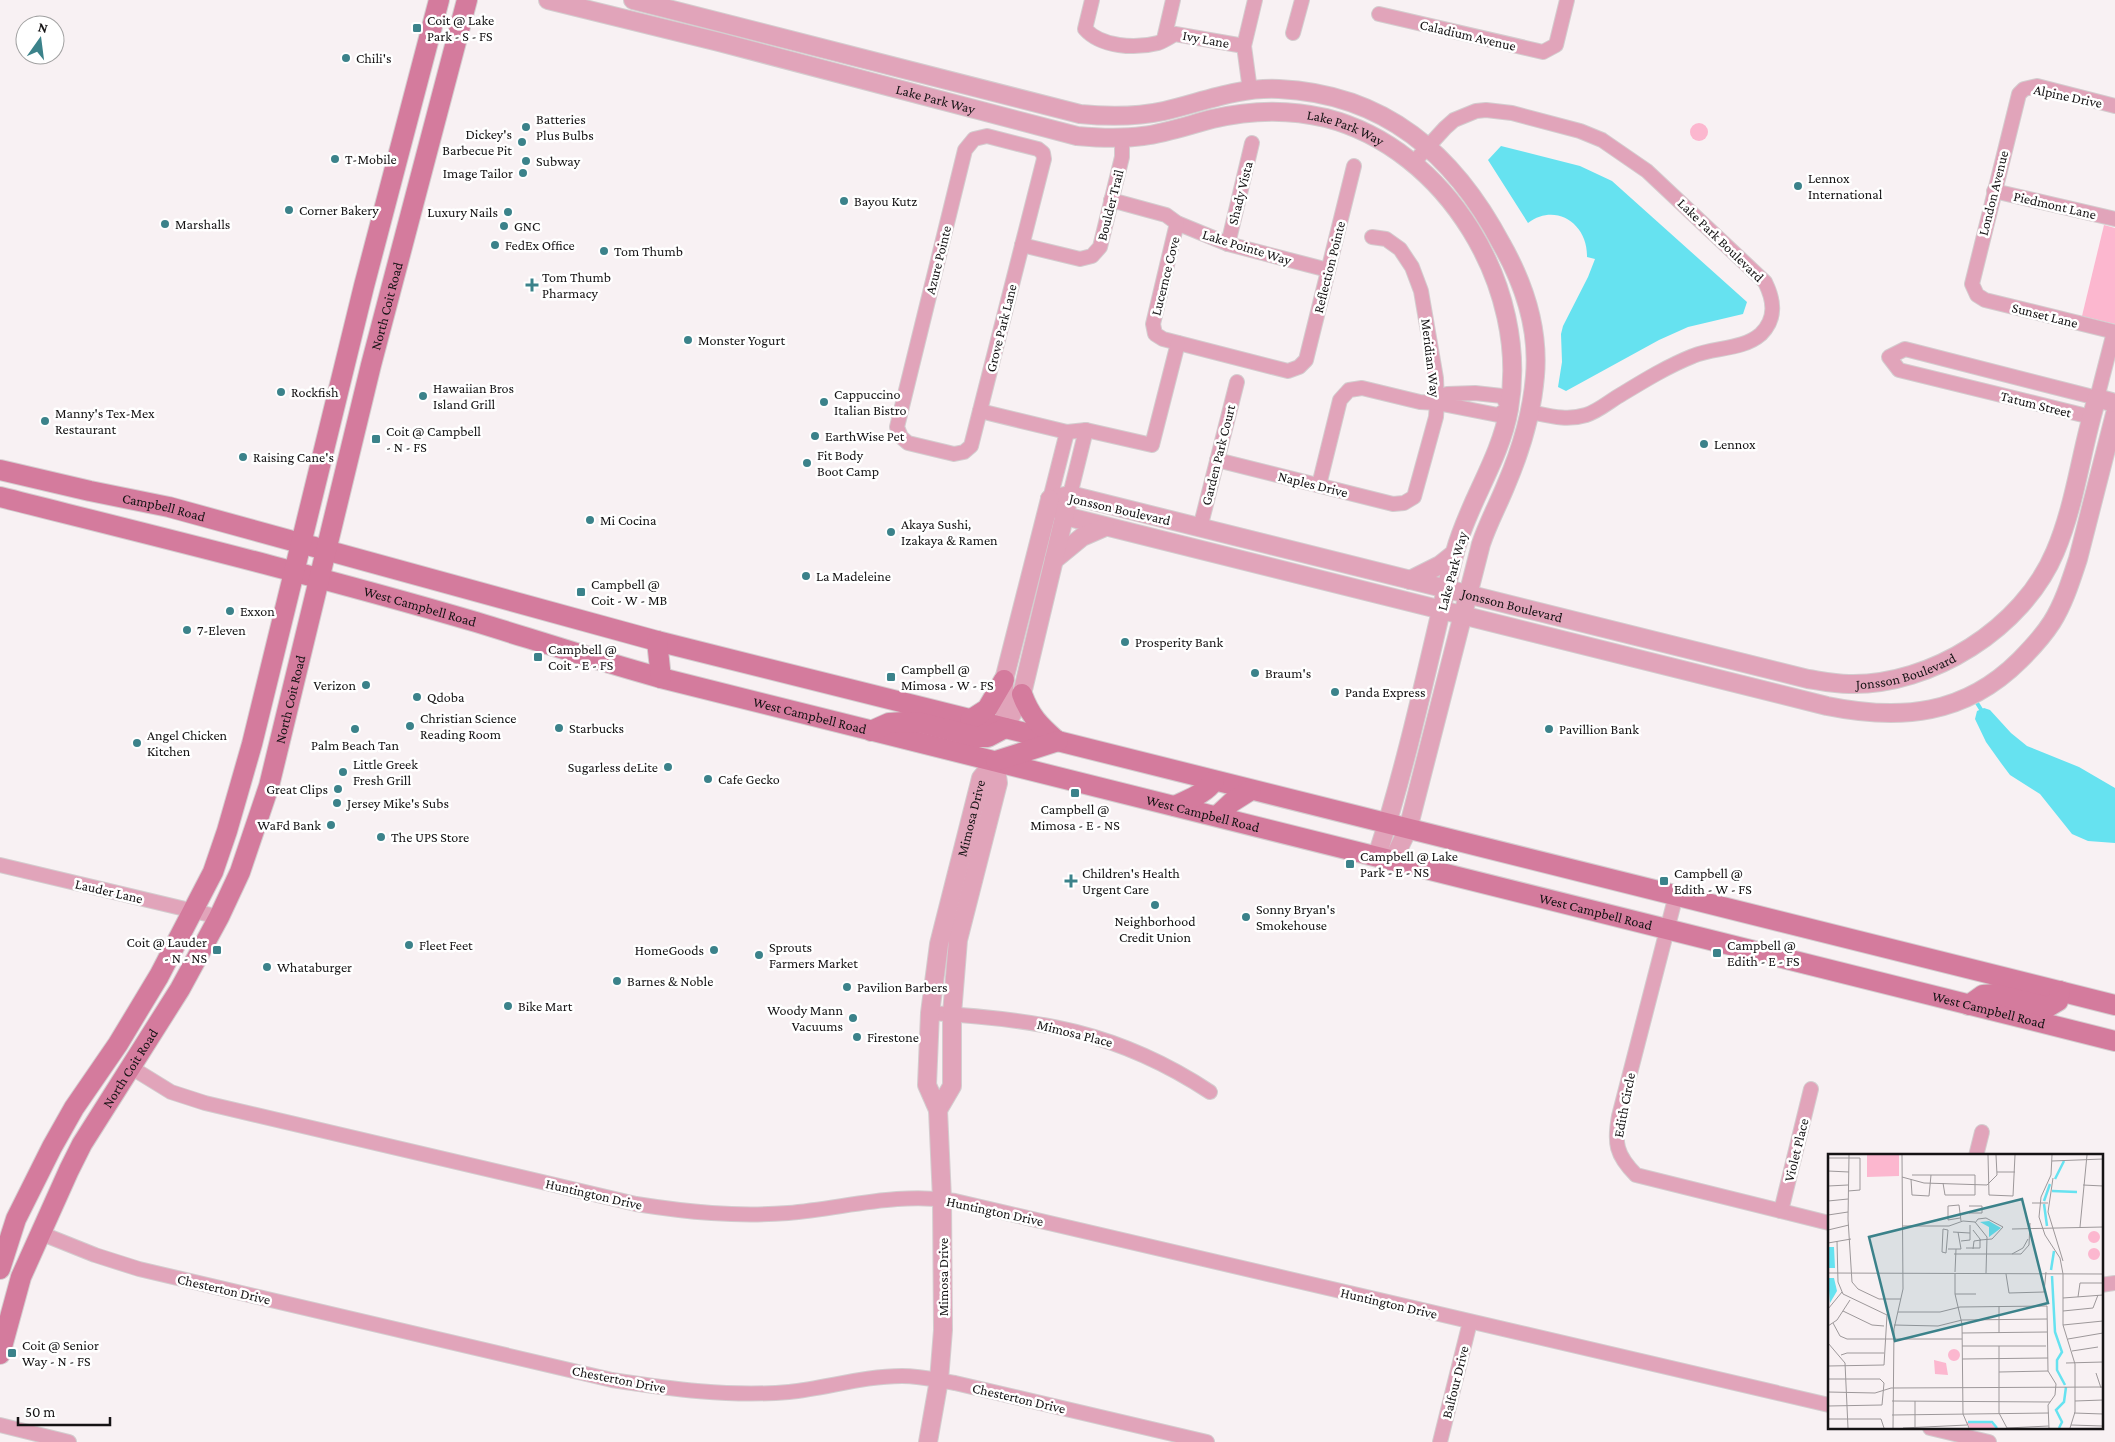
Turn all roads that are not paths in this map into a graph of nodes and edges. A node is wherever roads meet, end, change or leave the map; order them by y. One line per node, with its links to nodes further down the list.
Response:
1 (438, 0): 30 (main road, North Coit Road)
2 (468, 0): 32 (main road, North Coit Road)
3 (548, 0): 17 (street, Lake Park Way)
4 (633, 0): 14 (street, Lake Park Way)
5 (1092, 0): 12 (street, Ivy Lane)
6 (1173, 0): 12 (street)
7 (1255, 0): 13 (street)
8 (1302, 0): 11 (street)
9 (1567, 0): 10 (street, Caladium Avenue)
10 (1379, 14)
11 (1293, 33)
12 (1164, 40): 13 (street, Ivy Lane)
13 (1244, 46): 14 (street)
14 (1250, 90): 19 (street, Lake Park Way)
15 (2022, 91): 16 (street, Alpine Drive); 22 (street, London Avenue)
16 (2115, 106)
17 (1122, 138): 20 (street, Lake Park Way); 23 (street, Boulder Trail)
18 (1252, 143): 27 (street, Shady Vista)
19 (1428, 146): 20 (street, Lake Park Boulevard); 43 (street, Lake Park Way); 43 (street, Lake Park Boulevard)
20 (1414, 162): 41 (street, Lake Park Way)
21 (1354, 166): 29 (street, Reflection Pointe)
22 (1994, 190): 24 (street, Piedmont Lane); 31 (street, London Avenue)
23 (1112, 200): 25 (street, Lake Pointe Way); 28 (street, Boulder Trail)
24 (2115, 220)
25 (1177, 223): 27 (street, Lake Pointe Way); 34 (street, Lucernce Cove)
26 (1372, 237): 39 (street, Meridian Way)
27 (1228, 244): 29 (street, Lake Pointe Way)
28 (1022, 245): 42 (street, Grove Park Lane); 42 (street, Azure Pointe)
29 (1328, 270): 34 (street, Reflection Pointe)
30 (363, 292): 32 (main road); 58 (main road, North Coit Road)
31 (1977, 295): 33 (street, Sunset Lane)
32 (388, 297): 60 (main road, North Coit Road)
33 (2115, 332): 38 (street, Jonsson Boulevard)
34 (1178, 343): 46 (street)
35 (1961, 363): 37 (street); 37 (street, Tatum Street); 38 (street, Tatum Street)
36 (1237, 382): 48 (street, Garden Park Court)
37 (1956, 384): 44 (street, Tatum Street)
38 (2097, 398): 40 (street, Tatum Street); 44 (street, Jonsson Boulevard)
39 (1437, 403): 41 (street); 41 (street); 50 (street); 54 (street, Meridian Way)
40 (2115, 403)
41 (1509, 408): 43 (street); 61 (street, Lake Park Way)
42 (980, 411): 47 (street)
43 (1530, 412): 68 (street, Lake Park Way)
44 (2091, 417): 45 (street, Tatum Street); 76 (street, Jonsson Boulevard)
45 (2114, 420): 78 (street, Jonsson Boulevard)
46 (1086, 430): 47 (street); 51 (street)
47 (1067, 432): 53 (street)
48 (1217, 460): 50 (street, Naples Drive); 57 (street, Garden Park Court)
49 (0, 470): 58 (main road, Campbell Road)
50 (1319, 485): 54 (street, Naples Drive)
51 (1070, 495): 53 (street, Jonsson Boulevard); 55 (street); 57 (street, Jonsson Boulevard)
52 (0, 498): 64 (main road)
53 (1050, 498): 55 (street, Jonsson Boulevard); 69 (street)
54 (1410, 500)
55 (1065, 516): 56 (street, Jonsson Boulevard); 62 (street)
56 (1105, 527): 62 (street); 63 (street, Jonsson Boulevard)
57 (1200, 528): 59 (street, Jonsson Boulevard)
58 (301, 542): 60 (main road, Campbell Road); 64 (main road, North Coit Road)
59 (1265, 544): 63 (street); 66 (street, Jonsson Boulevard)
60 (326, 549): 65 (main road, North Coit Road); 73 (main road)
61 (1455, 553): 66 (street); 67 (street, Lake Park Way)
62 (1054, 560): 70 (street)
63 (1260, 565): 71 (street, Jonsson Boulevard)
64 (294, 573): 65 (main road, West Campbell Road); 84 (main road, North Coit Road)
65 (319, 580): 74 (main road, West Campbell Road); 92 (main road, North Coit Road)
66 (1410, 580): 67 (street, Jonsson Boulevard)
67 (1447, 589): 68 (street, Jonsson Boulevard); 71 (street, Lake Park Way)
68 (1468, 594): 72 (street, Lake Park Way); 76 (street, Jonsson Boulevard)
69 (1024, 600): 70 (street); 75 (street)
70 (1042, 610): 77 (street)
71 (1442, 610): 72 (street, Jonsson Boulevard); 90 (street, Lake Park Way)
72 (1462, 616): 78 (street, Jonsson Boulevard); 91 (street, Lake Park Way)
73 (657, 642): 74 (main road); 79 (main road)
74 (652, 675): 81 (main road, West Campbell Road)
75 (1004, 680): 79 (main road); 80 (street)
76 (1832, 683): 78 (street)
77 (1022, 694): 80 (street); 83 (main road)
78 (1827, 706)
79 (970, 720): 80 (main road); 82 (main road)
80 (1006, 728): 82 (main road); 83 (main road); 85 (main road)
81 (871, 731): 82 (main road); 85 (main road, West Campbell Road)
82 (988, 737): 85 (main road)
83 (1058, 741): 85 (main road); 86 (main road)
84 (252, 744): 92 (main road); 98 (main road, North Coit Road)
85 (1012, 762): 88 (main road, West Campbell Road); 96 (street, Mimosa Drive); 97 (street, Mimosa Drive)
86 (1214, 781): 87 (main road); 88 (main road)
87 (1252, 790): 89 (main road); 90 (main road)
88 (1175, 806): 89 (main road, West Campbell Road)
89 (1217, 816): 93 (main road, West Campbell Road)
90 (1388, 823): 91 (main road); 93 (street, Lake Park Way)
91 (1408, 829): 93 (street, Lake Park Way); 95 (main road)
92 (252, 841): 99 (main road, North Coit Road)
93 (1385, 858): 100 (main road, West Campbell Road)
94 (0, 865): 98 (street, Lauder Lane)
95 (1676, 896): 100 (street, Edith Circle); 101 (main road)
96 (968, 904): 97 (street); 105 (street, Mimosa Drive)
97 (947, 910): 104 (street, Mimosa Drive)
98 (193, 911): 99 (street, Lauder Lane); 117 (main road, North Coit Road)
99 (219, 917): 107 (main road, North Coit Road)
100 (1668, 929): 102 (main road, West Campbell Road); 114 (street, Edith Circle)
101 (2060, 991): 102 (main road); 103 (main road)
102 (1970, 1004): 106 (main road, West Campbell Road)
103 (2115, 1005)
104 (930, 1013): 105 (street, Mimosa Place); 110 (street, Mimosa Drive)
105 (952, 1014): 109 (street, Mimosa Place); 110 (street, Mimosa Drive)
106 (2115, 1041)
107 (132, 1068): 113 (street, Huntington Drive); 116 (main road, North Coit Road)
108 (1811, 1089): 114 (street, Violet Place)
109 (1210, 1092)
110 (938, 1110): 113 (street, Mimosa Drive)
111 (1982, 1132): 112 (street)
112 (1976, 1154)
113 (942, 1199): 120 (street, Huntington Drive); 122 (street, Mimosa Drive)
114 (1781, 1211): 115 (street, Edith Circle)
115 (1828, 1223)
116 (40, 1233): 121 (main road, North Coit Road); 122 (street, Chesterton Drive)
117 (0, 1269)
118 (2115, 1283): 119 (street)
119 (2102, 1285)
120 (1470, 1322): 123 (street, Huntington Drive); 129 (street, Balfour Drive)
121 (0, 1354)
122 (939, 1380): 127 (street, Mimosa Drive); 128 (street, Chesterton Drive)
123 (1828, 1405)
124 (0, 1426): 126 (street)
125 (1938, 1430): 130 (street)
126 (69, 1442)
127 (928, 1442)
128 (1207, 1442)
129 (1440, 1442)
130 (1989, 1442)

